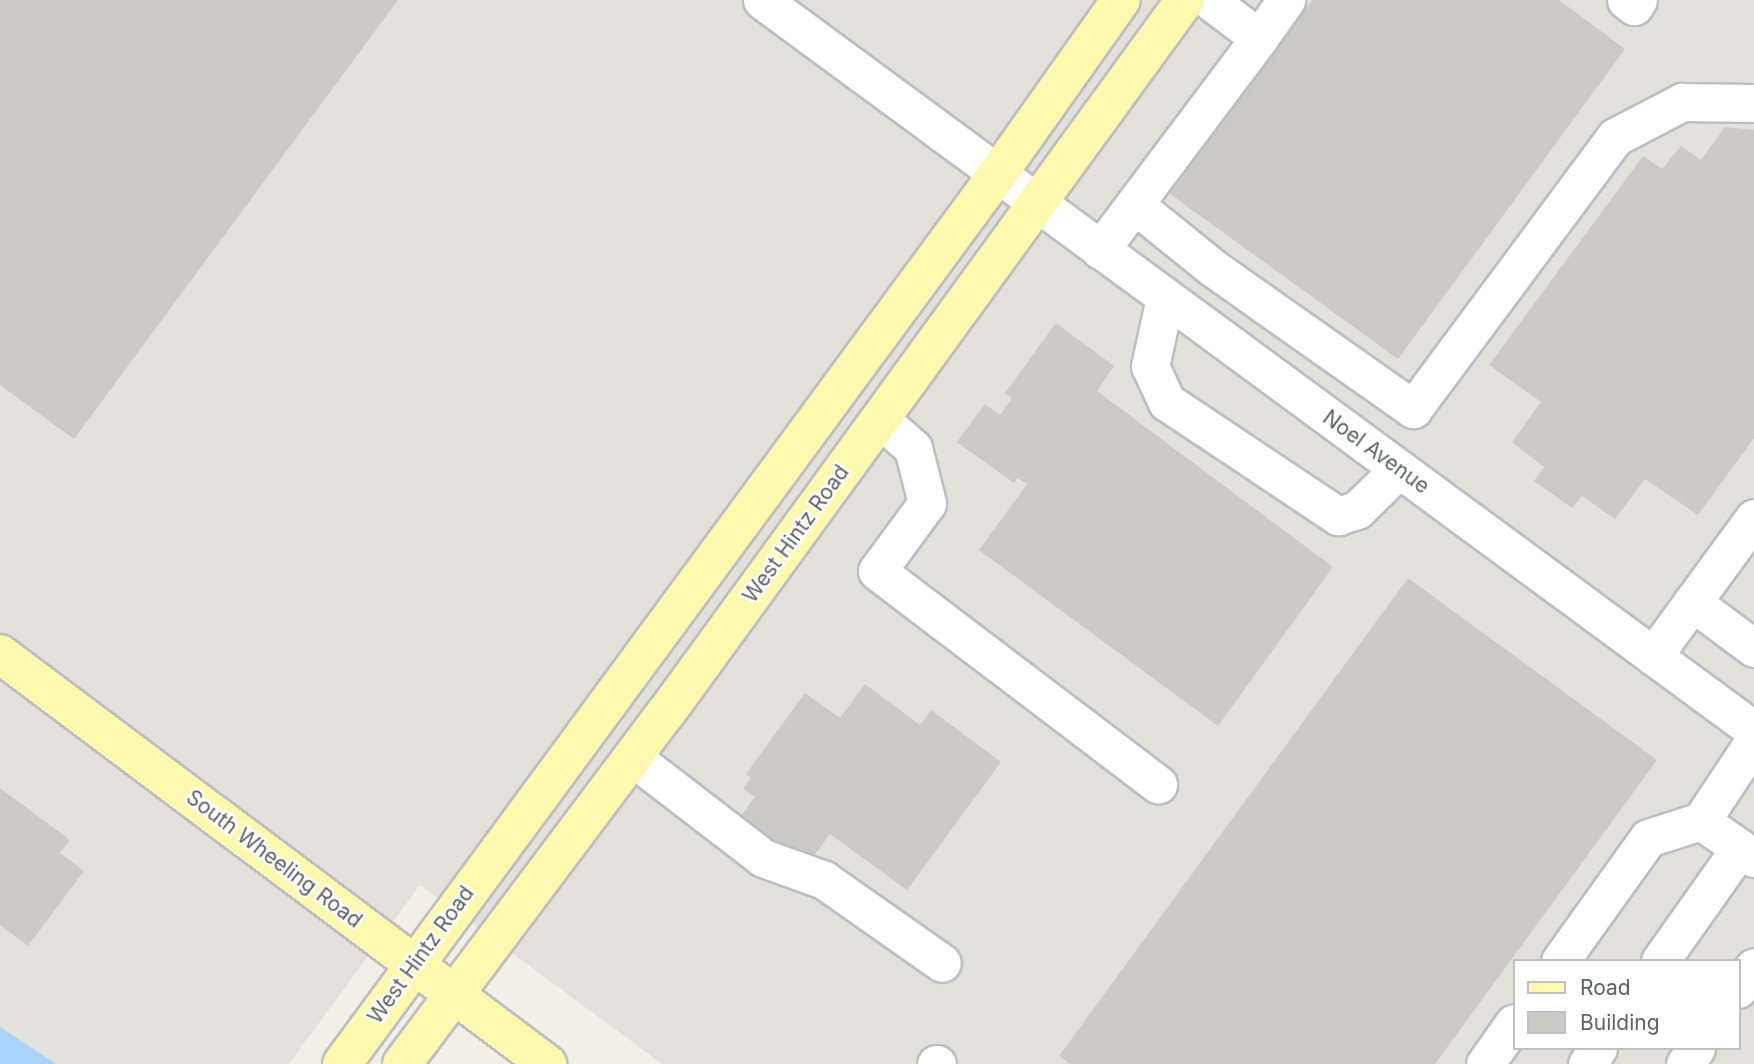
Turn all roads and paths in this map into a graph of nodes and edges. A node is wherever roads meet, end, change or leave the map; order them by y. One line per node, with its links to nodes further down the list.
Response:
1 (762, 0): 10 (street, Noel Avenue)
2 (1121, 0): 10 (main road, West Hintz Road)
3 (1185, 0): 11 (main road, West Hintz Road)
4 (1209, 0): 8 (street)
5 (1286, 0): 8 (street)
6 (1626, 0): 7 (street)
7 (1638, 0)
8 (1259, 38): 12 (street)
9 (1754, 103): 15 (street)
10 (997, 175): 11 (street, Noel Avenue); 32 (main road, West Hintz Road)
11 (1037, 204): 13 (street, Noel Avenue); 16 (main road, West Hintz Road)
12 (1135, 205): 13 (street); 15 (street)
13 (1100, 250): 14 (street, Noel Avenue)
14 (1165, 298): 17 (street, Noel Avenue); 17 (street)
15 (1413, 408): 17 (street)
16 (880, 419): 25 (main road, West Hintz Road); 26 (street)
17 (1390, 463): 22 (street, Noel Avenue)
18 (1754, 518): 19 (street)
19 (1692, 602): 20 (street); 22 (street)
20 (1754, 649)
21 (0, 654): 32 (main road, South Wheeling Road)
22 (1653, 656): 23 (street, Noel Avenue)
23 (1754, 730)
24 (1754, 741): 27 (street)
25 (632, 757): 31 (street); 35 (main road, West Hintz Road)
26 (1158, 784)
27 (1701, 821): 28 (street); 29 (street)
28 (1747, 853): 30 (street)
29 (1561, 959)
30 (1662, 959)
31 (942, 963)
32 (414, 964): 35 (main road, South Wheeling Road); 37 (main road, West Hintz Road)
33 (1754, 967): 34 (street)
34 (1740, 986)
35 (453, 993): 38 (main road, West Hintz Road); 39 (main road, South Wheeling Road)
36 (1512, 1026): 40 (street)
37 (342, 1064)
38 (401, 1064)
39 (547, 1064)
40 (1485, 1064)

